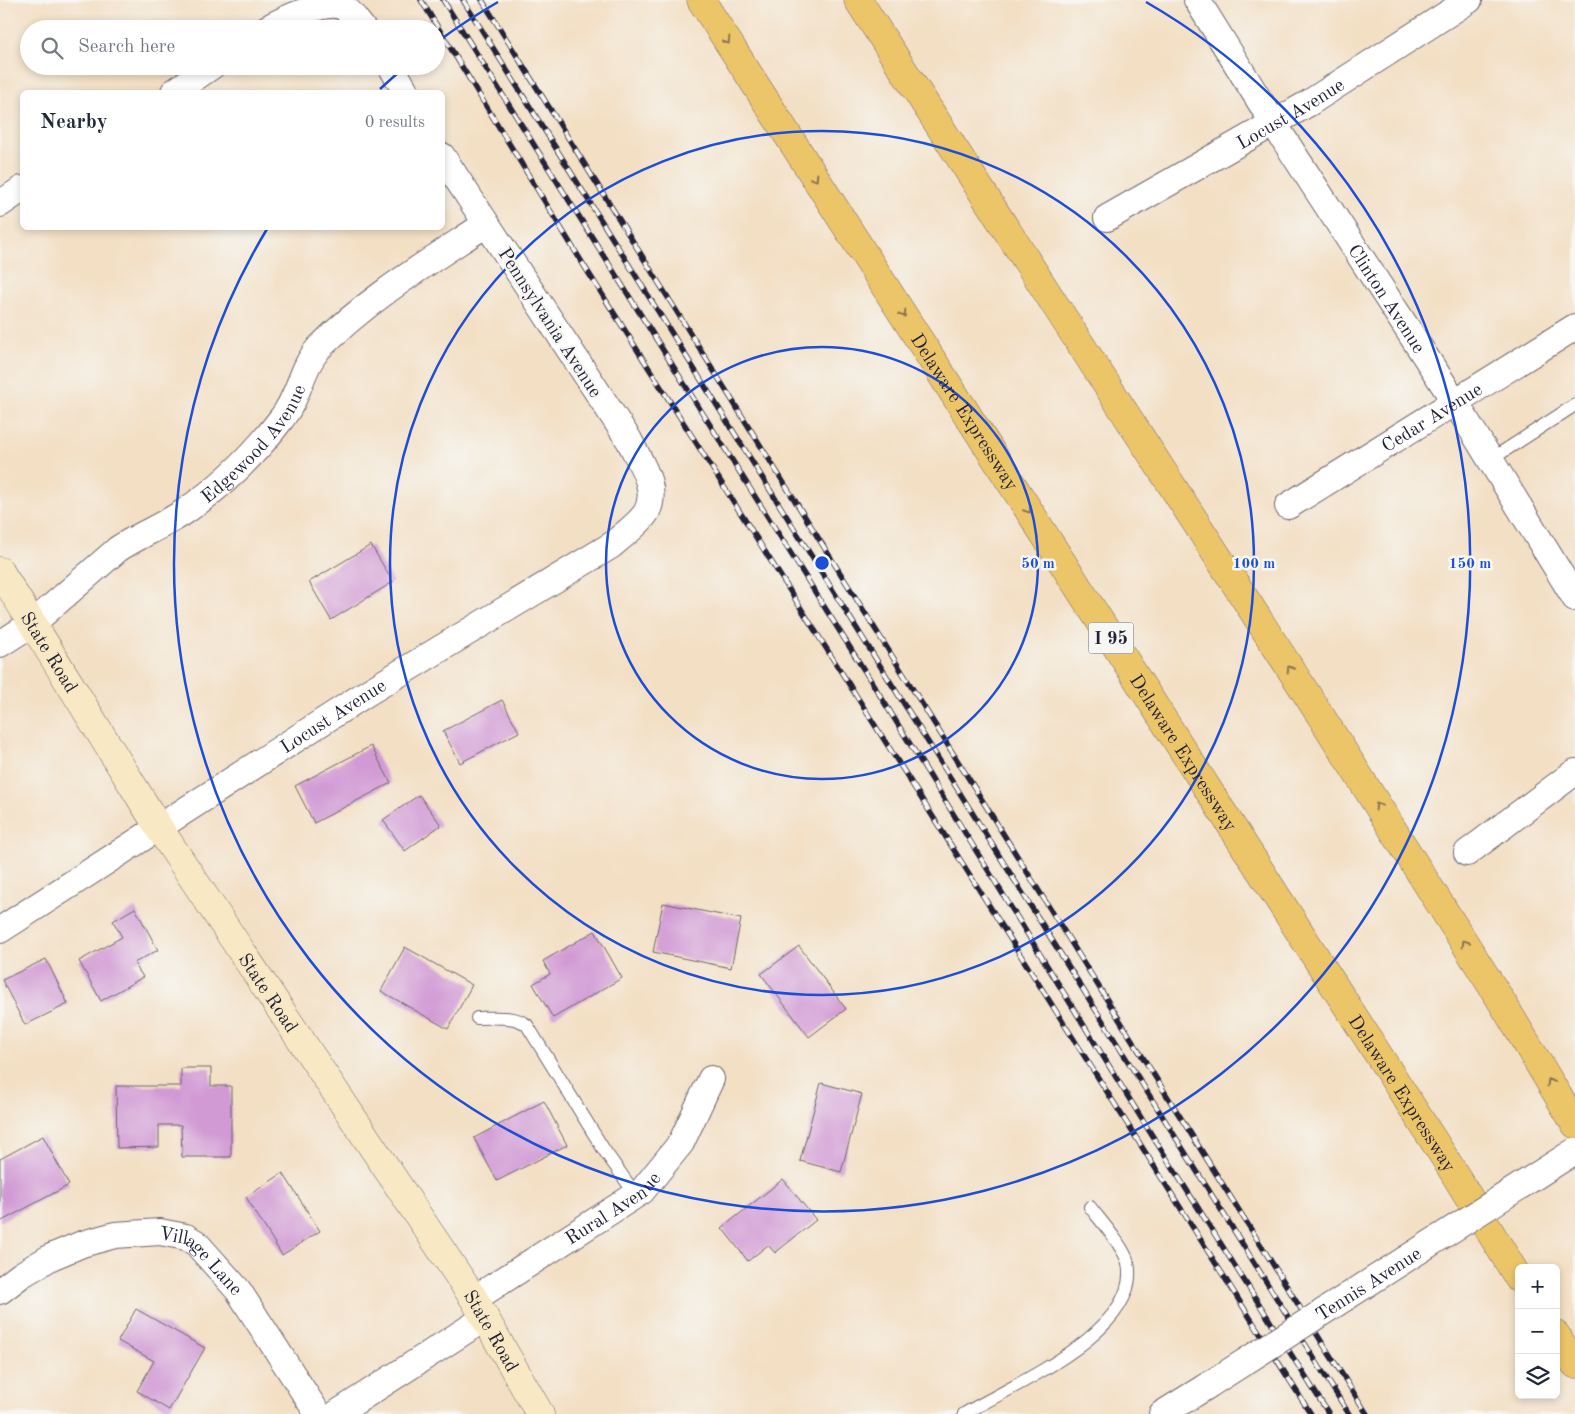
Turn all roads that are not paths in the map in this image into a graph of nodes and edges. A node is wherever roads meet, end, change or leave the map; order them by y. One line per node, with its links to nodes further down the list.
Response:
1 (701, 0): 37 (highway, Delaware Expressway / I 95, one-way to 37)
2 (858, 0): 33 (highway, one-way to 2)
3 (1197, 0): 11 (street, Clinton Avenue)
4 (1469, 0): 11 (street, Locust Avenue)
5 (284, 20): 6 (street)
6 (355, 20)
7 (199, 75): 9 (street)
8 (396, 75): 10 (street)
9 (177, 90)
10 (405, 90)
11 (1274, 124): 15 (street, Locust Avenue); 18 (street, Clinton Avenue)
12 (445, 161): 16 (street, Pennsylvania Avenue)
13 (20, 190): 14 (street)
14 (0, 204)
15 (1107, 218)
16 (486, 224): 21 (street, Pennsylvania Avenue); 25 (street, Edgewood Avenue)
17 (1575, 327): 18 (street, Cedar Avenue)
18 (1455, 402): 20 (street, Clinton Avenue); 22 (street, Cedar Avenue)
19 (1575, 405): 20 (lane)
20 (1490, 460): 24 (street, Clinton Avenue)
21 (651, 492): 28 (street, Locust Avenue)
22 (1288, 506)
23 (0, 570): 25 (main road, State Road)
24 (1575, 598)
25 (33, 623): 26 (street, Edgewood Avenue); 28 (main road, State Road)
26 (0, 644)
27 (1575, 772): 29 (street)
28 (160, 828): 30 (street, Locust Avenue); 39 (main road, State Road)
29 (1467, 853)
30 (0, 930)
31 (478, 1018): 35 (lane)
32 (711, 1079): 35 (street, Rural Avenue)
33 (1575, 1124)
34 (1575, 1151): 46 (street, Tennis Avenue, bridge)
35 (636, 1195): 39 (street, Rural Avenue)
36 (1090, 1207): 45 (lane)
37 (1515, 1272)
38 (0, 1291): 42 (street, Village Lane)
39 (479, 1308): 43 (street); 44 (main road, State Road)
40 (1560, 1341): 41 (highway)
41 (1575, 1364)
42 (318, 1414)
43 (336, 1414)
44 (540, 1414)
45 (964, 1414)
46 (1162, 1414)

